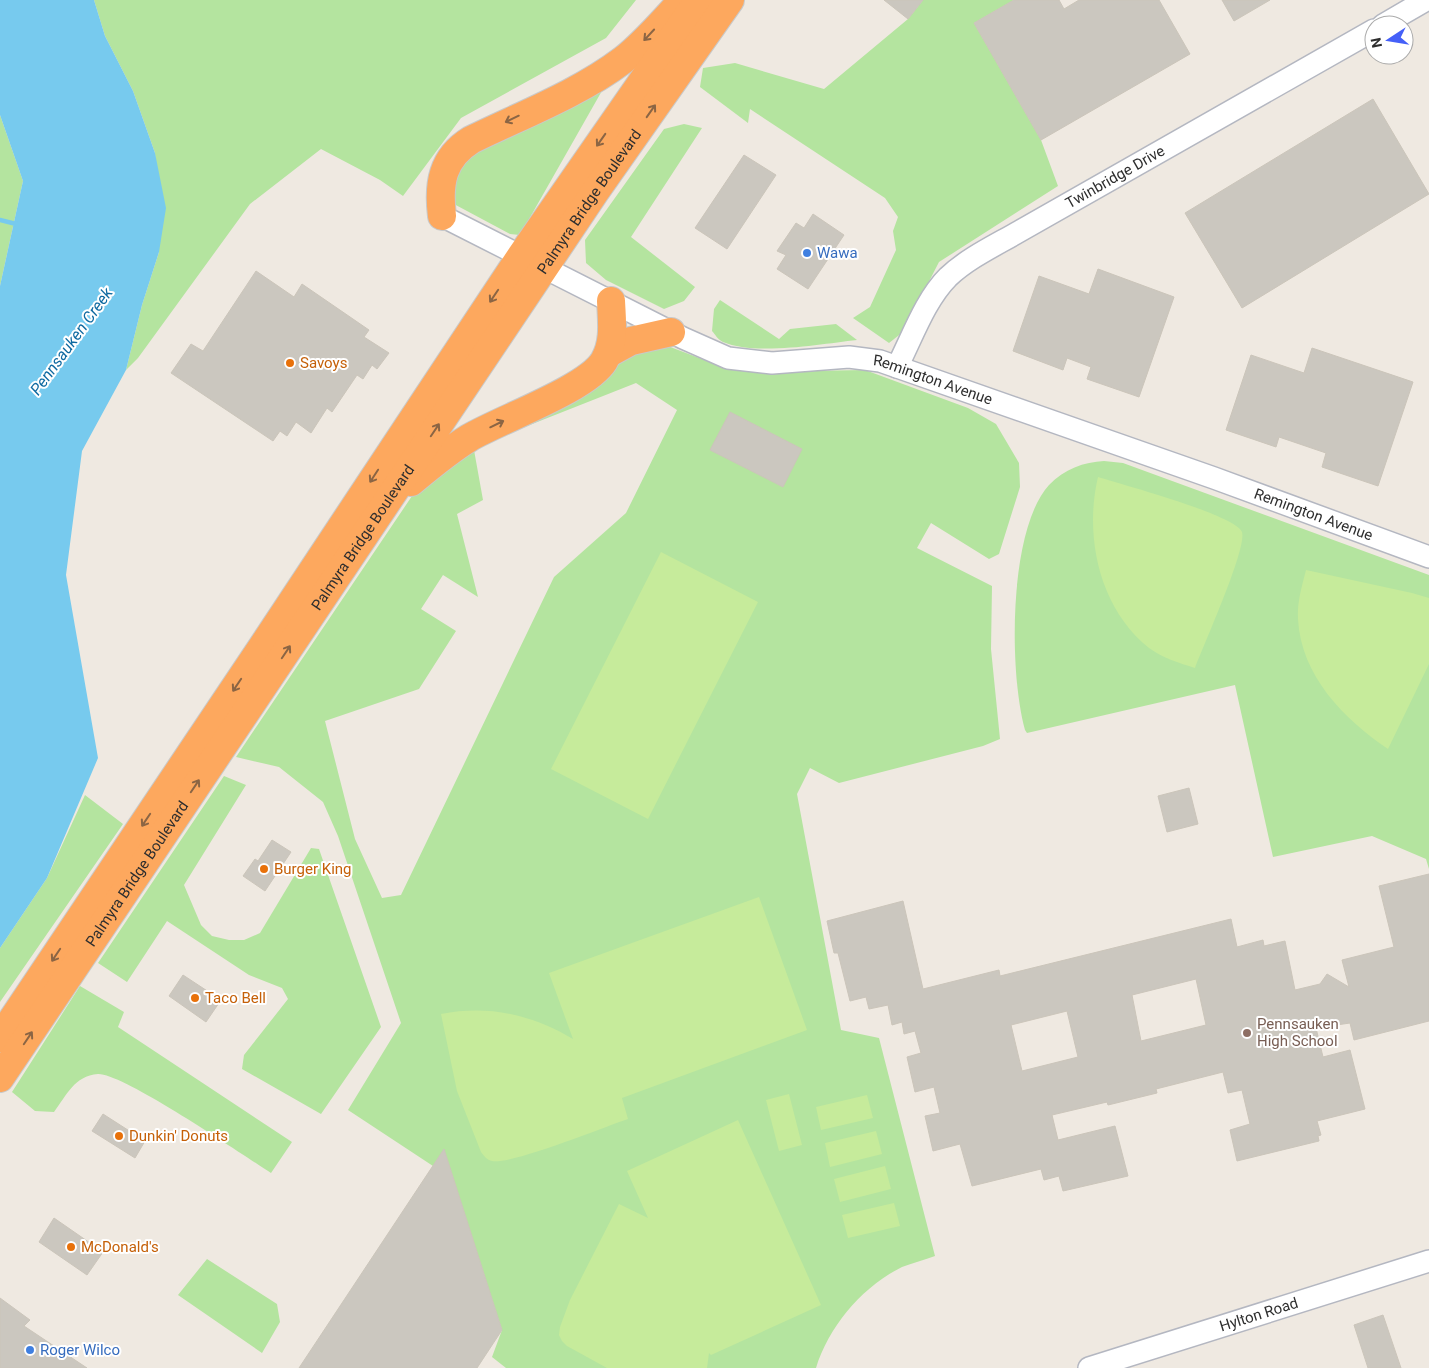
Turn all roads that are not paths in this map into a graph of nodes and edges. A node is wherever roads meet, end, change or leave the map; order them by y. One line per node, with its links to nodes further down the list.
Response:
1 (684, 0): 7 (highway, one-way to 7)
2 (699, 0): 8 (highway, Palmyra Bridge Boulevard, one-way to 8)
3 (730, 0): 8 (highway, Palmyra Bridge Boulevard, one-way to 3)
4 (1426, 0): 5 (street)
5 (1400, 15)
6 (1364, 36): 12 (street, Twinbridge Drive)
7 (442, 216): 8 (street, Remington Avenue)
8 (533, 262): 9 (street, Remington Avenue); 13 (highway, Palmyra Bridge Boulevard, one-way to 8); 15 (highway, Palmyra Bridge Boulevard, one-way to 15)
9 (611, 301): 10 (street, Remington Avenue); 11 (highway)
10 (671, 332): 11 (highway); 12 (street, Remington Avenue)
11 (609, 353): 13 (highway, one-way to 11)
12 (897, 367): 14 (street, Remington Avenue)
13 (386, 503): 16 (highway, Palmyra Bridge Boulevard, one-way to 13)
14 (1427, 552)
15 (0, 1038)
16 (0, 1078)
17 (1429, 1260): 18 (street, Hylton Road)
18 (1089, 1368)

